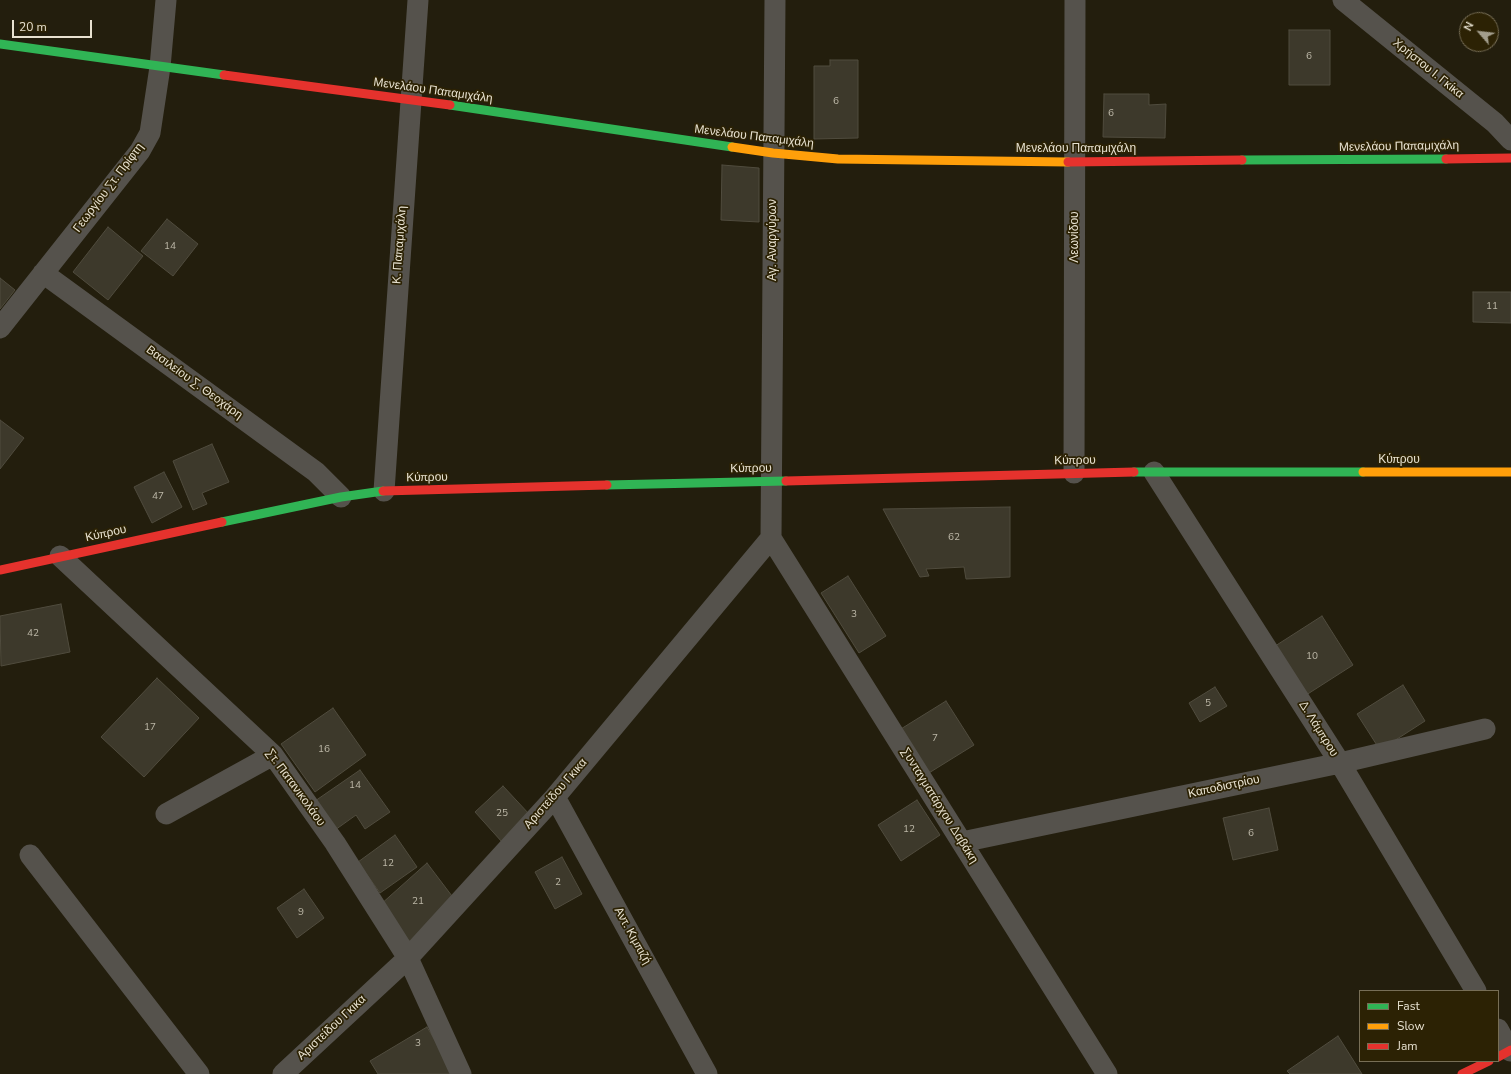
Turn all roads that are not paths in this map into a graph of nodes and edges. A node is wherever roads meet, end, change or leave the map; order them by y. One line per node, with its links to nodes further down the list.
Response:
1 (166, 0): 7 (street, Γεωργίου Στ. Πρίφτη)
2 (418, 0): 8 (street, Κ. Παπαμιχάλη)
3 (775, 0): 10 (street, Αγ. Αναργύρων)
4 (1075, 0): 12 (street, Λεωνίδου)
5 (1343, 0): 9 (street, Χρήστου Ι. Γκίκα)
6 (0, 44): 7 (street, Μενελάου Παπαμιχάλη)
7 (160, 68): 8 (street, Μενελάου Παπαμιχάλη); 13 (street, Γεωργίου Στ. Πρίφτη)
8 (410, 99): 10 (street, Μενελάου Παπαμιχάλη); 19 (street, Κ. Παπαμιχάλη)
9 (1511, 140)
10 (773, 153): 12 (street, Μενελάου Παπαμιχάλη); 18 (street, Αγ. Αναργύρων)
11 (1511, 158): 12 (street, Μενελάου Παπαμιχάλη)
12 (1075, 162): 17 (street, Λεωνίδου)
13 (43, 273): 14 (street, Γεωργίου Στ. Πρίφτη); 20 (street, Βασιλείου Σ. Θεοχάρη)
14 (0, 328)
15 (1154, 472): 16 (street, Κύπρου); 17 (street, Κύπρου); 26 (street, Δ. Λάμπρου)
16 (1511, 472)
17 (1074, 473): 18 (street, Κύπρου)
18 (771, 481): 19 (street, Κύπρου); 21 (street)
19 (384, 491): 20 (street, Κύπρου)
20 (341, 496): 22 (street, Κύπρου)
21 (771, 538): 27 (street, Αριστείδου Γκικα); 29 (street, Συνταγματάρχου Δαβάκη)
22 (60, 556): 23 (street, Κύπρου); 25 (street, Στ. Πατανικολάου)
23 (0, 570)
24 (1485, 729): 26 (street, Καποδιστρίου)
25 (273, 754): 28 (street); 31 (street, Στ. Πατανικολάου)
26 (1340, 763): 29 (street, Καποδιστρίου); 32 (street, Δ. Λάμπρου)
27 (555, 798): 31 (street, Αριστείδου Γκικα); 39 (street, Αντ. Κιμπιζή)
28 (166, 814)
29 (962, 842): 40 (street, Συνταγματάρχου Δαβάκη)
30 (30, 855): 36 (street)
31 (408, 958): 37 (street, Αριστείδου Γκικα); 38 (street, Στ. Πατανικολάου)
32 (1475, 990)
33 (1499, 1033): 34 (street)
34 (1506, 1053)
35 (1487, 1062): 41 (street)
36 (199, 1074)
37 (283, 1074)
38 (461, 1074)
39 (708, 1074)
40 (1107, 1074)
41 (1462, 1074)

